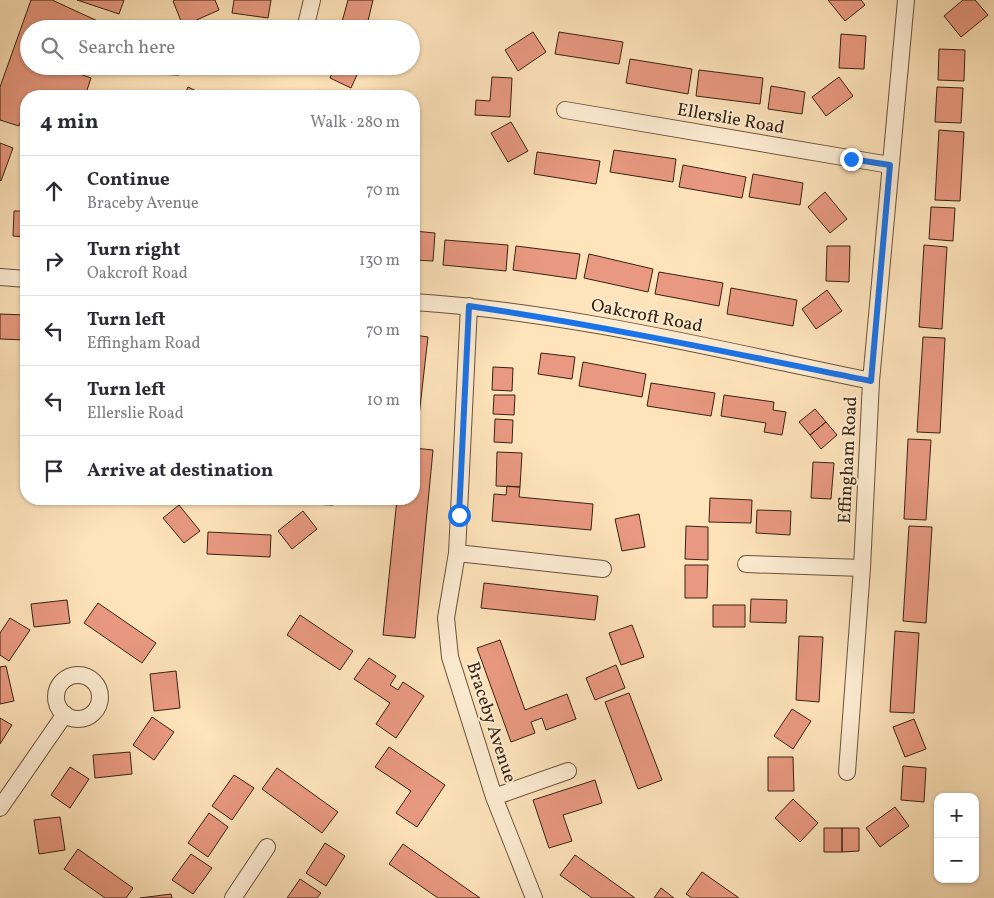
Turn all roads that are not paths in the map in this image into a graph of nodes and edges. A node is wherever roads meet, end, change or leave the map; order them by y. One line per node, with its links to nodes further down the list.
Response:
1 (312, 0): 3 (street)
2 (906, 0): 5 (street, Effingham Road)
3 (307, 20)
4 (565, 110): 5 (street, Ellerslie Road)
5 (890, 165): 10 (street, Effingham Road)
6 (0, 277): 7 (street)
7 (20, 279)
8 (420, 302): 9 (street, Oakcroft Road)
9 (469, 306): 10 (street, Oakcroft Road); 11 (street, Braceby Avenue)
10 (871, 381): 13 (street, Effingham Road)
11 (457, 553): 14 (street); 18 (street, Braceby Avenue)
12 (746, 564): 13 (street)
13 (862, 568): 17 (street, Effingham Road)
14 (603, 569)
15 (65, 714): 19 (street)
16 (568, 771): 18 (street)
17 (847, 772)
18 (494, 797): 22 (street, Braceby Avenue)
19 (0, 808)
20 (267, 848): 21 (street)
21 (233, 898)
22 (534, 898)

